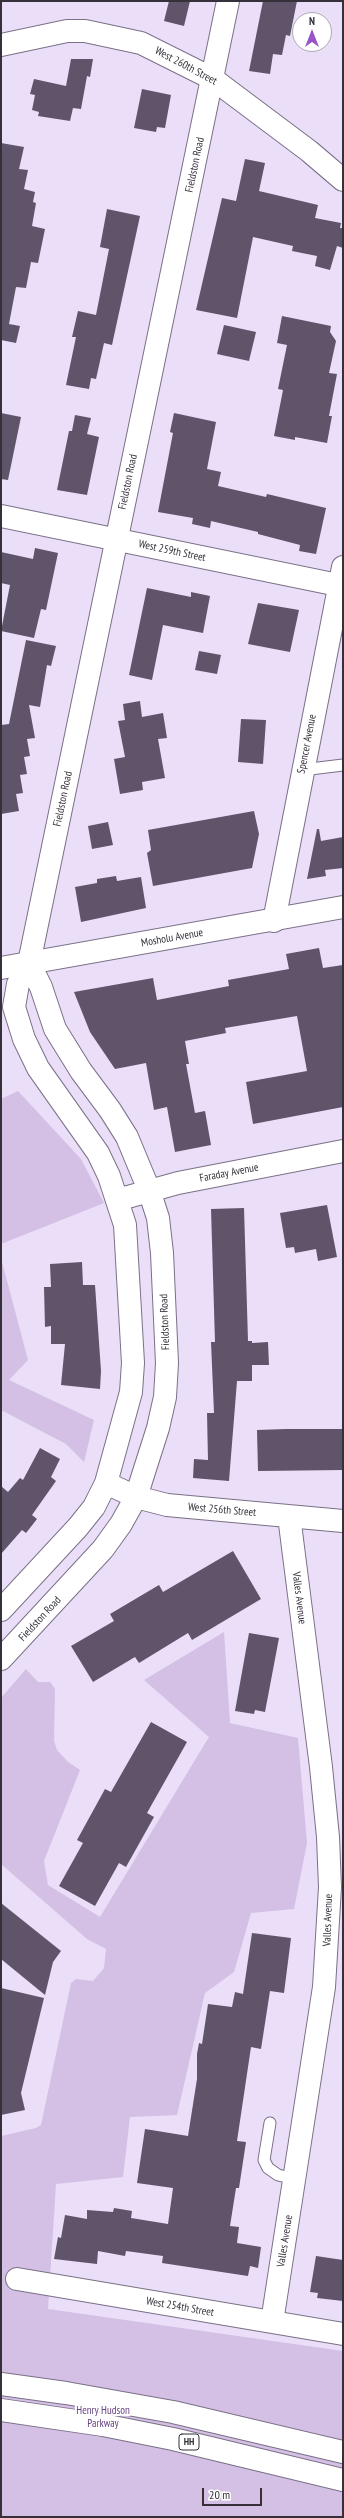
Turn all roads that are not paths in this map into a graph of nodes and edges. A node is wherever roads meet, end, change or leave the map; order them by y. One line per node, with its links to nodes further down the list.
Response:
1 (228, 1): 3 (main road, Fieldston Road)
2 (1, 45): 3 (main road, West 260th Street)
3 (213, 78): 4 (main road, West 260th Street); 6 (main road, Fieldston Road)
4 (343, 180)
5 (1, 516): 6 (main road, West 259th Street)
6 (115, 540): 7 (main road, West 259th Street); 12 (main road, Fieldston Road)
7 (342, 579): 9 (main road, Spencer Avenue)
8 (343, 765): 9 (lane)
9 (302, 770): 11 (main road, Spencer Avenue)
10 (343, 907): 11 (main road, Mosholu Avenue)
11 (274, 921): 12 (main road, Mosholu Avenue)
12 (29, 963): 13 (main road, Mosholu Avenue); 15 (main road, Fieldston Road); 16 (main road, Fieldston Road)
13 (1, 968)
14 (343, 1151): 15 (main road, Faraday Avenue)
15 (149, 1190): 16 (main road, Faraday Avenue); 18 (main road, Fieldston Road)
16 (117, 1200): 17 (main road, Fieldston Road)
17 (106, 1483): 18 (main road, West 256th Street); 21 (main road, Fieldston Road)
18 (136, 1497): 19 (main road, West 256th Street); 22 (main road, Fieldston Road)
19 (289, 1516): 20 (main road, West 256th Street); 24 (main road, Valles Avenue)
20 (343, 1521)
21 (1, 1610)
22 (1, 1659)
23 (270, 2123): 24 (lane)
24 (294, 2179): 26 (main road, Valles Avenue)
25 (17, 2279): 26 (main road, West 254th Street)
26 (272, 2322): 27 (main road, West 254th Street)
27 (343, 2334)
28 (1, 2384): 30 (main road, HH)
29 (1, 2410): 33 (main road, HH)
30 (244, 2428): 31 (main road); 32 (main road, HH)
31 (343, 2439)
32 (343, 2452)
33 (343, 2480)

